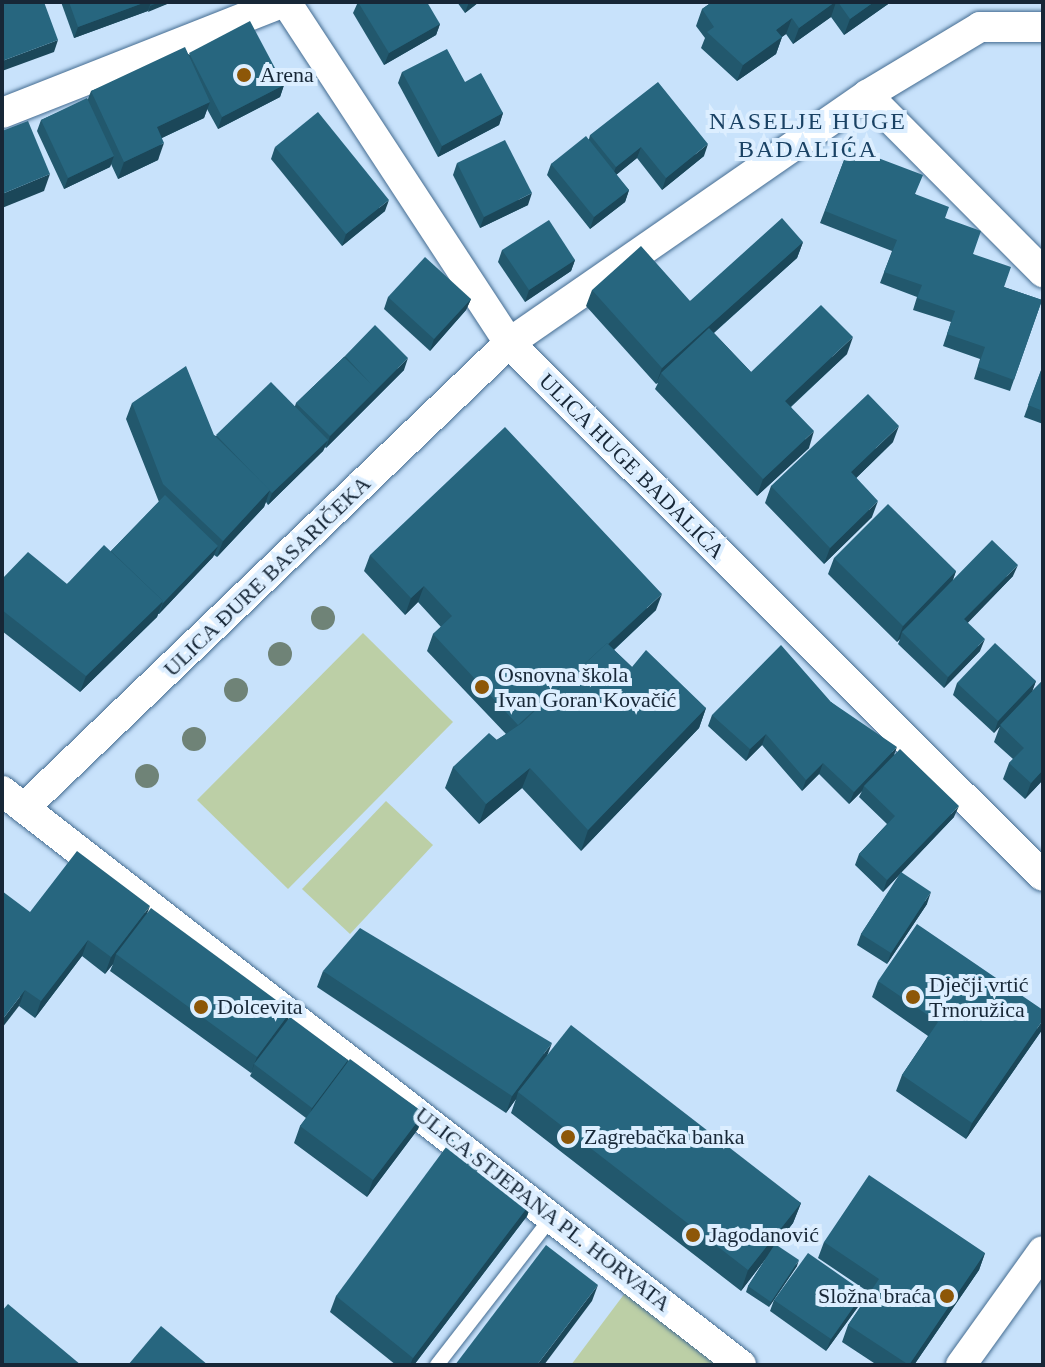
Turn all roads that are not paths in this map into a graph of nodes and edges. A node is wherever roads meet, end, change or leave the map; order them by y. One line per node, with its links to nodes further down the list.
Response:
1 (285, 2): 4 (street); 6 (street, ULICA HUGE BADALIĆA)
2 (1043, 27): 3 (street, ULICA ĐURE BASARIČEKA)
3 (867, 95): 5 (street); 6 (street, ULICA ĐURE BASARIČEKA)
4 (2, 113)
5 (1043, 272)
6 (509, 343): 7 (street, ULICA ĐURE BASARIČEKA); 8 (street, ULICA HUGE BADALIĆA)
7 (13, 799): 9 (street, ULICA STJEPANA PL. HORVATA)
8 (1043, 876)
9 (553, 1216): 11 (lane); 12 (street, ULICA STJEPANA PL. HORVATA)
10 (1043, 1251): 13 (street)
11 (437, 1365)
12 (741, 1365)
13 (961, 1365)

